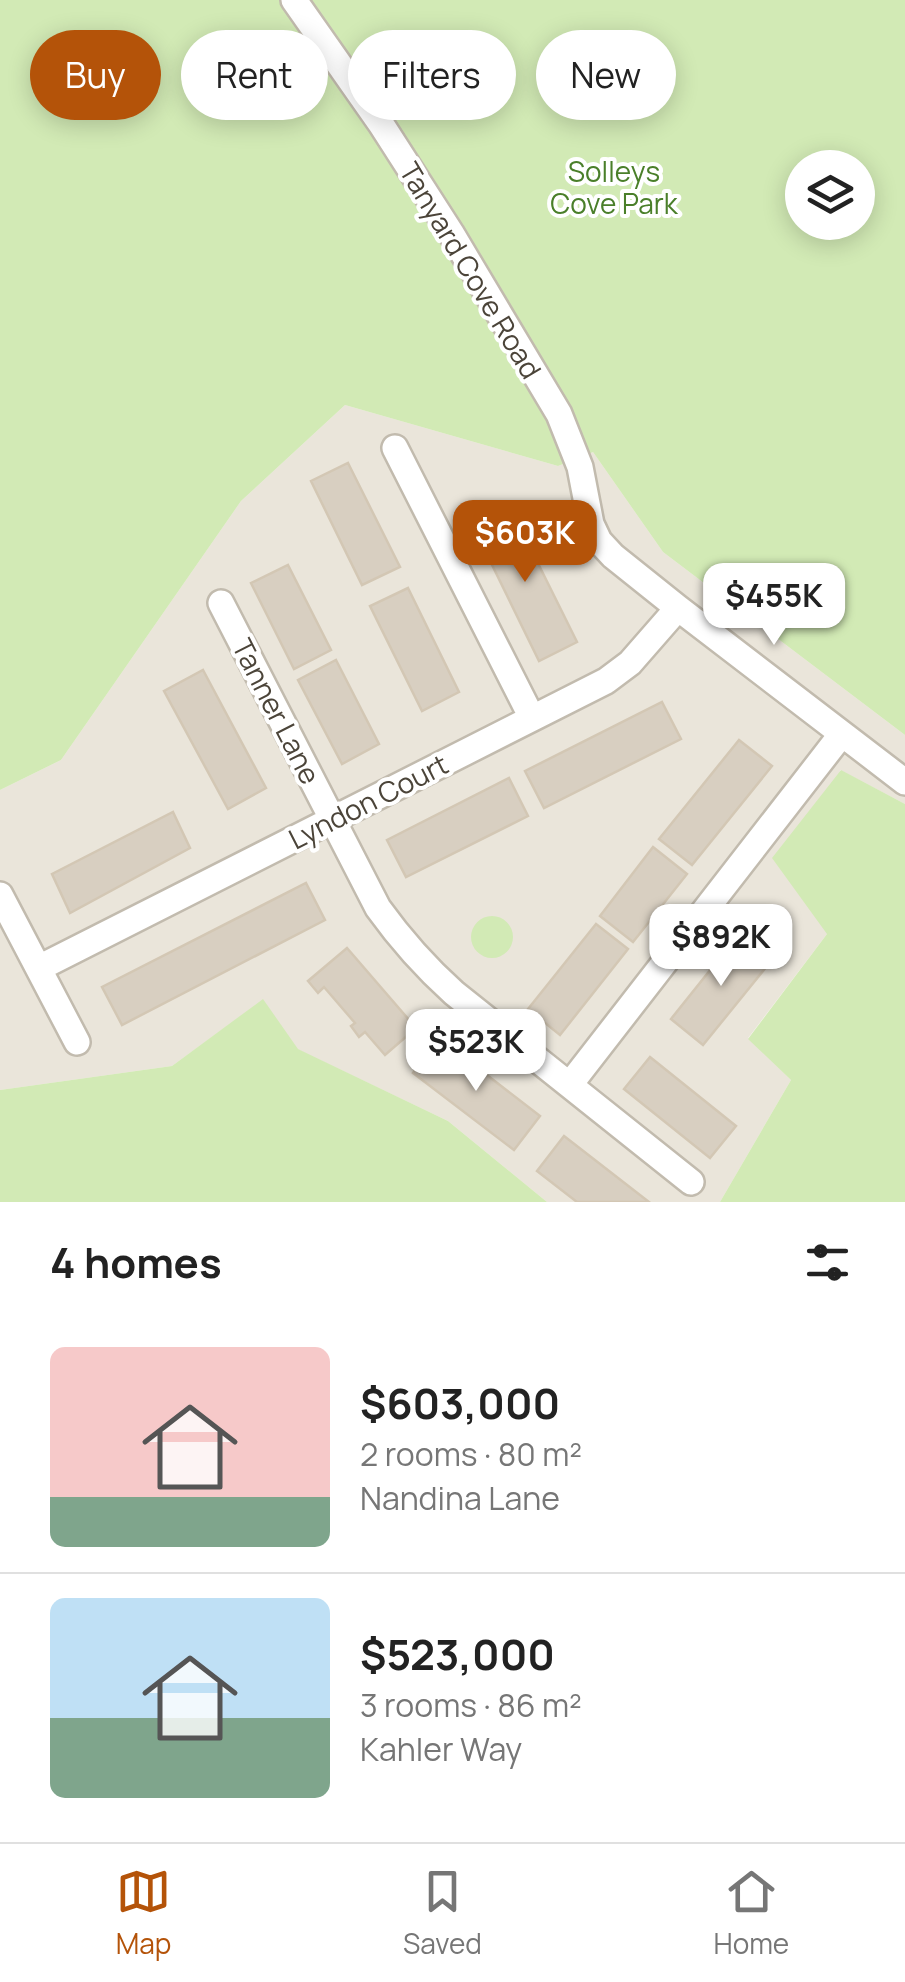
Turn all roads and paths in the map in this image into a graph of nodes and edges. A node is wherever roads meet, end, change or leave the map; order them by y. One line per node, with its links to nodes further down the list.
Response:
1 (294, 0): 4 (street, Tanyard Cove Road)
2 (395, 448): 5 (street)
3 (222, 602): 8 (street, Tanner Lane)
4 (678, 608): 5 (street, Lyndon Court); 6 (street)
5 (532, 718): 8 (street, Lyndon Court)
6 (841, 735): 7 (street); 12 (street)
7 (905, 782)
8 (333, 819): 10 (street, Lyndon Court); 12 (street, Tanner Lane)
9 (0, 894): 10 (street)
10 (40, 968): 11 (street)
11 (77, 1042)
12 (572, 1083): 13 (street, Tanner Lane)
13 (691, 1182)

